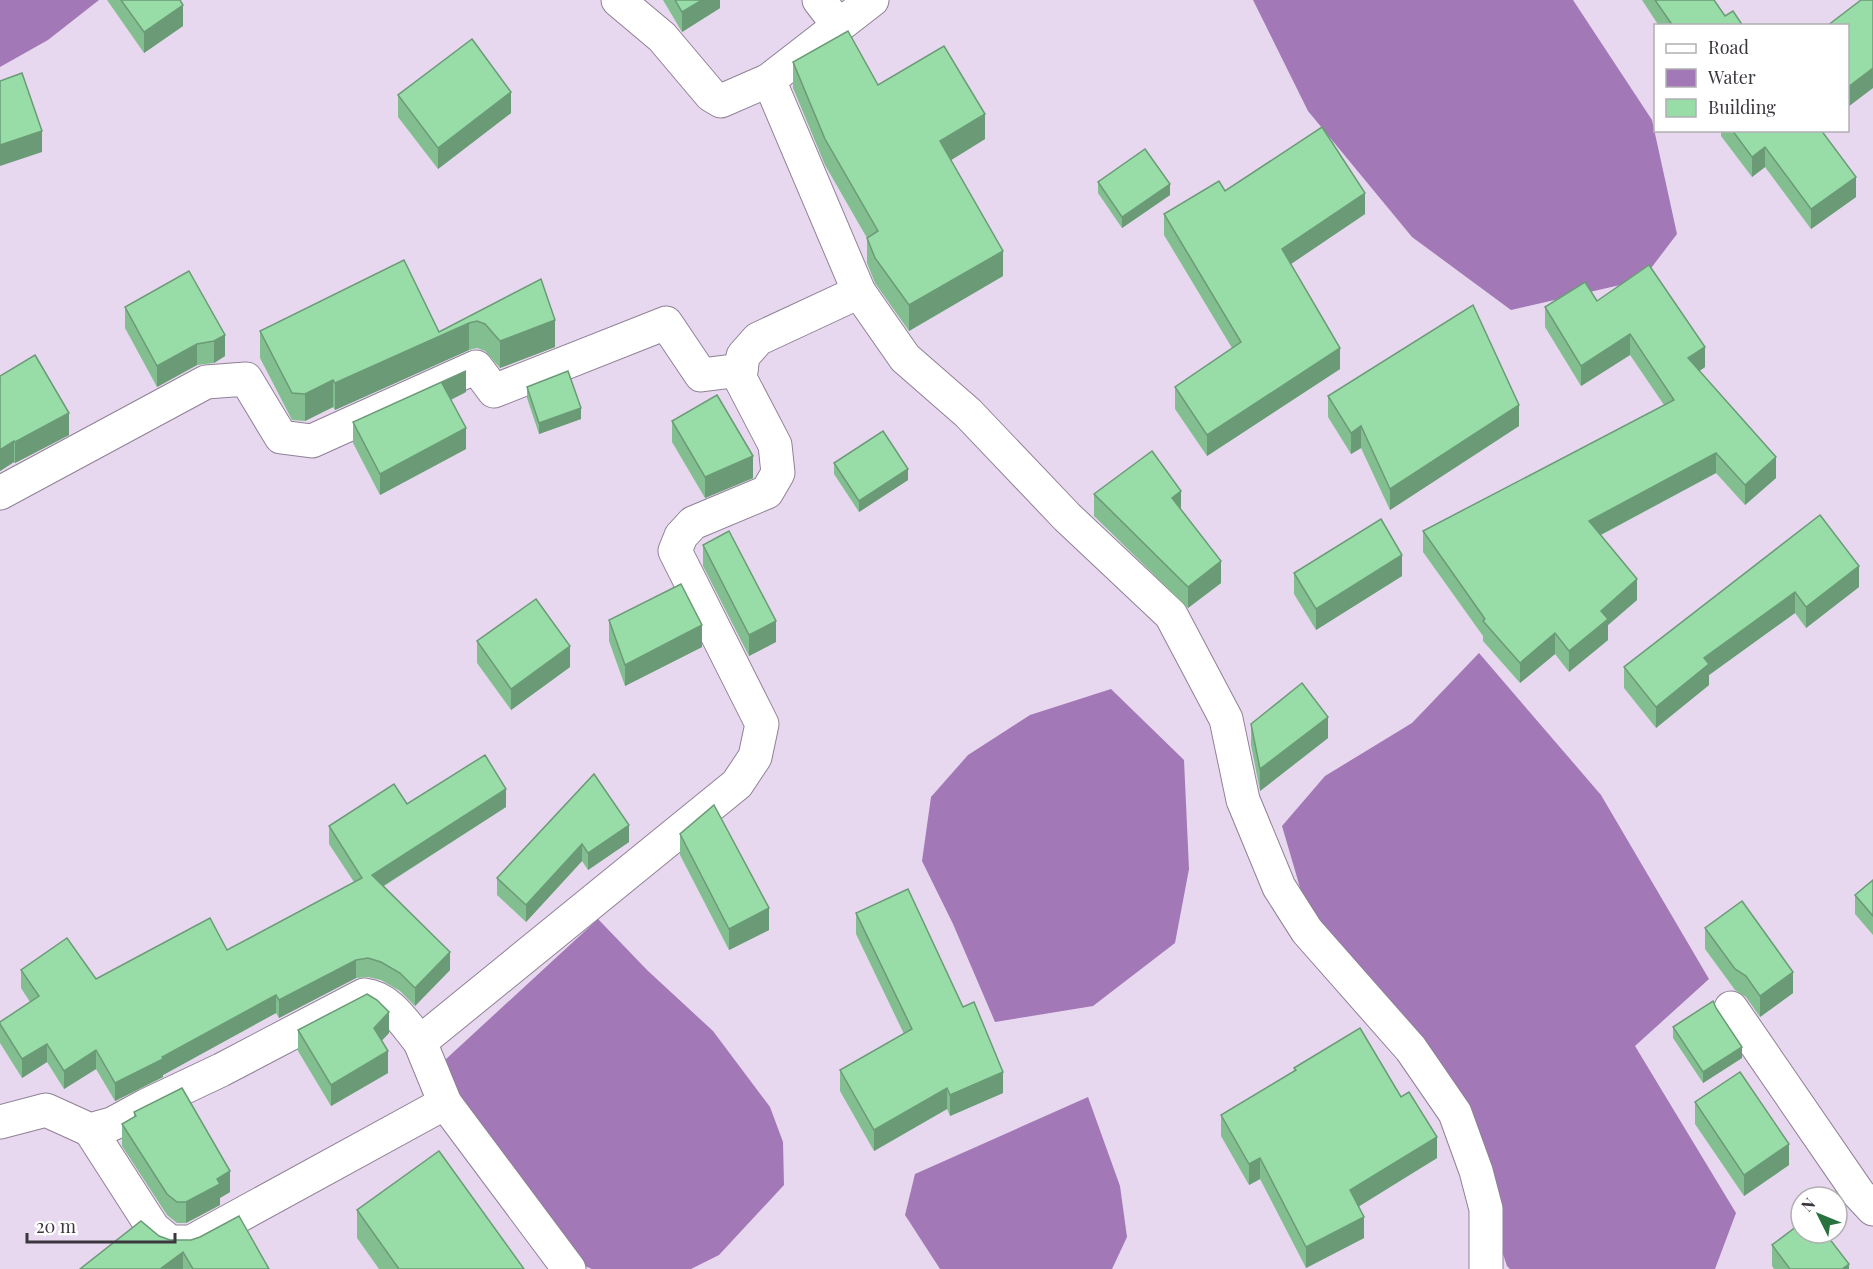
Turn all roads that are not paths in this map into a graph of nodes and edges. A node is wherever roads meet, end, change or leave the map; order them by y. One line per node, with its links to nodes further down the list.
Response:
1 (618, 0): 5 (street)
2 (819, 0): 4 (street)
3 (872, 0): 4 (street)
4 (839, 26): 5 (street)
5 (769, 80): 6 (street)
6 (860, 292): 7 (street); 16 (street)
7 (741, 370): 8 (street); 10 (street)
8 (0, 493)
9 (1731, 1008): 14 (street)
10 (420, 1042): 11 (street); 13 (street)
11 (445, 1103): 13 (street); 15 (street)
12 (0, 1122): 13 (street)
13 (90, 1130)
14 (1873, 1209)
15 (569, 1269)
16 (1486, 1269)

